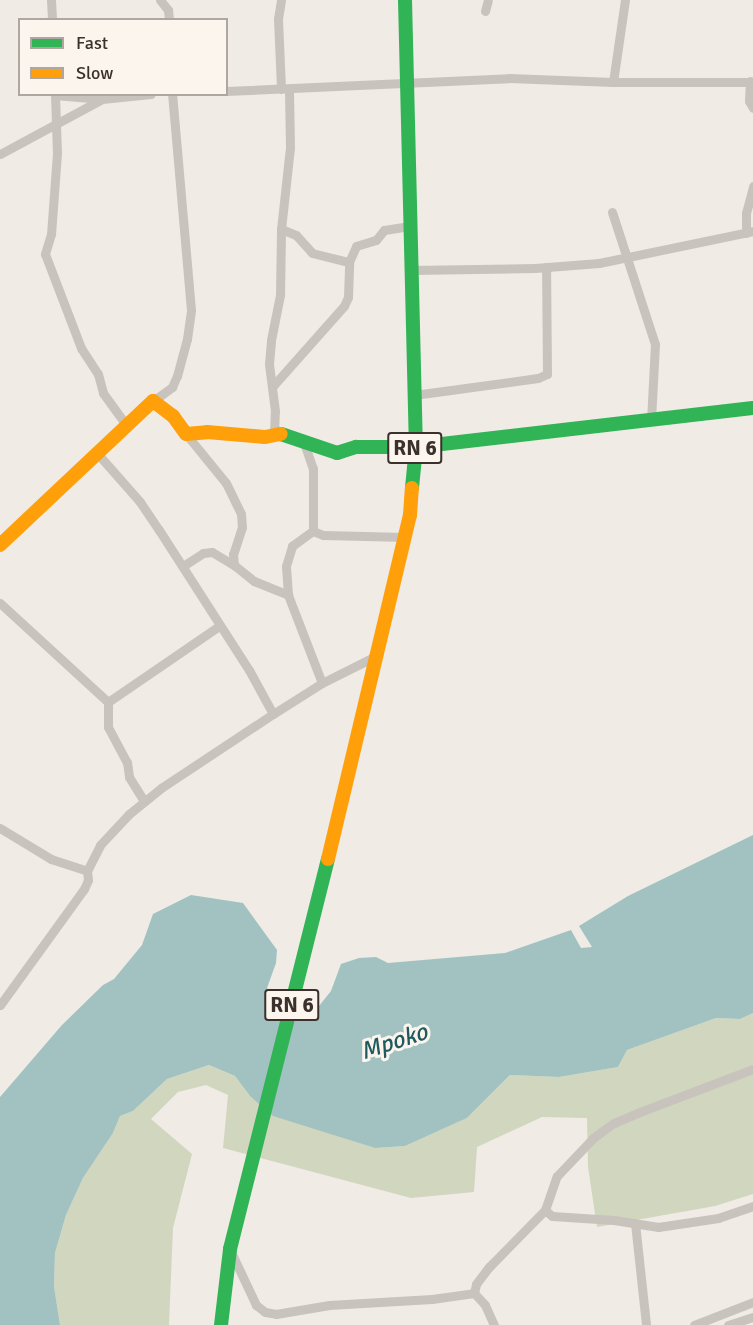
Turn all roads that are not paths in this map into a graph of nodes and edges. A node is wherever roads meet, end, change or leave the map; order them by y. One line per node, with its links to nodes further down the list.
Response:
1 (51, 0): 8 (street)
2 (160, 0): 9 (street)
3 (280, 0): 13 (street)
4 (405, 0): 12 (main road, RN 6)
5 (488, 0): 7 (street)
6 (625, 0): 10 (street)
7 (485, 11)
8 (52, 18)
9 (169, 18)
10 (613, 82): 11 (street); 12 (street)
11 (751, 82): 20 (street)
12 (407, 83): 13 (street); 25 (main road, RN 6)
13 (285, 89): 14 (street); 26 (street)
14 (228, 91)
15 (55, 96): 21 (street)
16 (67, 96): 19 (street)
17 (131, 96): 19 (street)
18 (172, 96): 34 (street)
19 (102, 99): 21 (street)
20 (753, 108)
21 (57, 121): 22 (street); 37 (street)
22 (0, 154)
23 (753, 186): 27 (street)
24 (612, 212): 28 (street)
25 (410, 226): 29 (street); 31 (main road, RN 6)
26 (281, 229): 29 (street); 32 (street)
27 (749, 232): 28 (street)
28 (628, 258): 30 (street); 36 (street)
29 (349, 262): 32 (street)
30 (546, 267): 31 (street); 33 (street)
31 (411, 270): 33 (main road, RN 6)
32 (272, 387): 39 (street)
33 (414, 395): 41 (main road, RN 6)
34 (153, 401): 37 (main road); 38 (main road)
35 (753, 408): 36 (main road)
36 (651, 421): 41 (main road)
37 (126, 425): 42 (main road)
38 (186, 434): 39 (main road); 46 (street)
39 (274, 435): 40 (main road)
40 (303, 440): 41 (main road); 43 (street)
41 (416, 447): 44 (main road, RN 6)
42 (97, 453): 45 (main road); 47 (street)
43 (313, 531): 44 (street); 48 (street)
44 (406, 537): 51 (main road, RN 6)
45 (0, 545)
46 (234, 565): 47 (street); 48 (street)
47 (183, 566): 50 (street)
48 (288, 595): 52 (street)
49 (0, 603): 53 (street)
50 (219, 626): 53 (street); 54 (street)
51 (376, 656): 52 (street); 63 (main road, RN 6)
52 (322, 683): 54 (street)
53 (108, 702): 55 (street)
54 (273, 714): 55 (street)
55 (144, 801): 57 (street)
56 (0, 828): 57 (street)
57 (87, 871): 58 (street)
58 (0, 1005)
59 (753, 1070): 61 (street)
60 (753, 1206): 62 (street)
61 (545, 1210): 62 (street); 64 (street)
62 (635, 1223): 69 (street)
63 (230, 1250): 64 (street); 67 (main road, RN 6)
64 (474, 1293): 68 (street)
65 (753, 1302): 70 (street)
66 (753, 1317): 71 (street)
67 (221, 1325)
68 (494, 1325)
69 (646, 1325)
70 (694, 1325)
71 (728, 1325)

